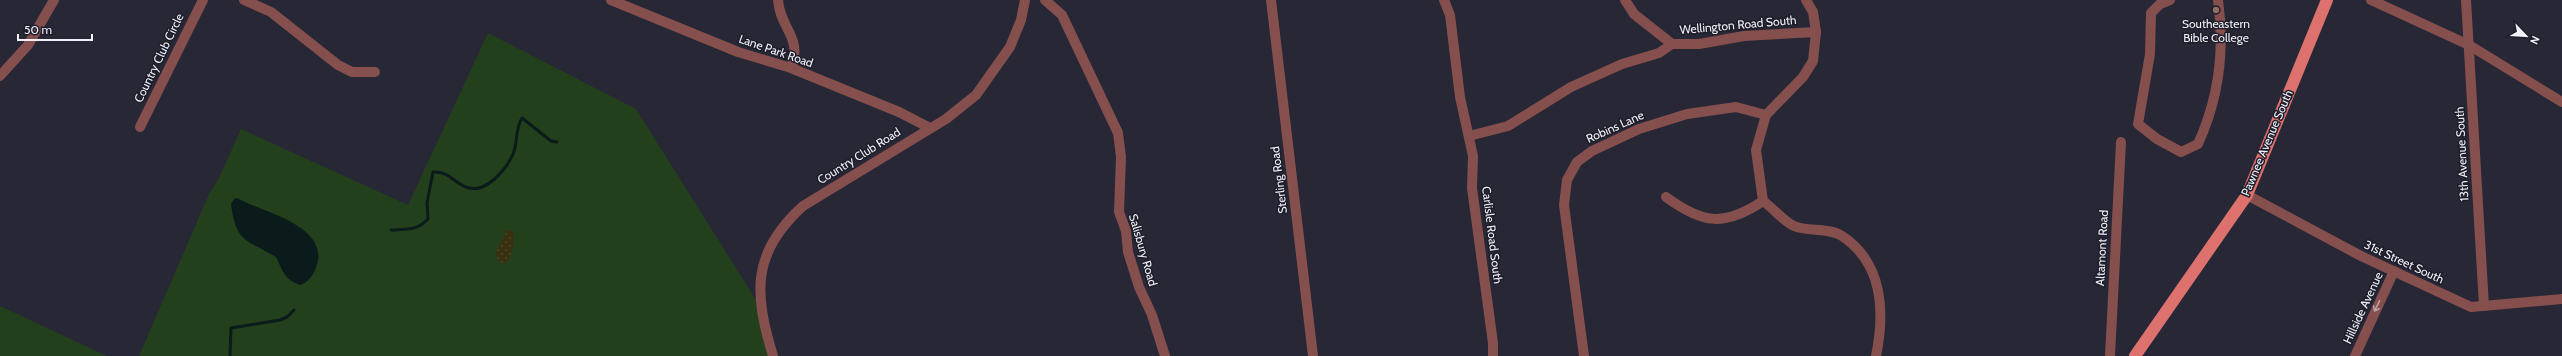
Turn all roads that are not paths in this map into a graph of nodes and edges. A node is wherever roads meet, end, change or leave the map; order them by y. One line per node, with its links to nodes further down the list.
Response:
1 (54, 0): 22 (street)
2 (203, 0): 25 (street, Country Club Circle)
3 (244, 0): 21 (street)
4 (611, 0): 20 (street, Lane Park Road)
5 (778, 0): 20 (street)
6 (1025, 0): 26 (street, Country Club Road)
7 (1045, 0): 36 (street, Salisbury Road)
8 (1271, 0): 37 (street, Sterling Road)
9 (1444, 0): 27 (street, Carlisle Road South)
10 (1625, 0): 18 (street)
11 (1806, 0): 17 (street)
12 (2170, 0): 13 (street)
13 (2218, 0)
14 (2328, 0): 29 (main road, Pawnee Avenue South)
15 (2371, 0): 19 (street)
16 (2466, 0): 19 (street, 13th Avenue South)
17 (1816, 32): 18 (street, Wellington Road South); 24 (street)
18 (1672, 44): 27 (street, Wellington Road South)
19 (2469, 45): 23 (street); 34 (street, 13th Avenue South)
20 (791, 68): 26 (street, Lane Park Road)
21 (374, 72)
22 (0, 76)
23 (2562, 102)
24 (1766, 115): 31 (street); 39 (street, Robins Lane)
25 (140, 127)
26 (930, 128): 35 (street, Country Club Road)
27 (1469, 136): 38 (street, Carlisle Road South)
28 (2121, 142): 41 (street, Altamont Road)
29 (2247, 195): 32 (street, 31st Street South); 42 (main road, Pawnee Avenue South)
30 (1666, 197): 31 (street)
31 (1763, 201): 40 (street)
32 (2394, 271): 34 (street, 31st Street South); 43 (street, Hillside Avenue, one-way to 43)
33 (2562, 299): 34 (street, 31st Street South)
34 (2484, 306)
35 (773, 356)
36 (1165, 356)
37 (1314, 356)
38 (1493, 356)
39 (1584, 356)
40 (1876, 356)
41 (2110, 356)
42 (2134, 356)
43 (2355, 356)

